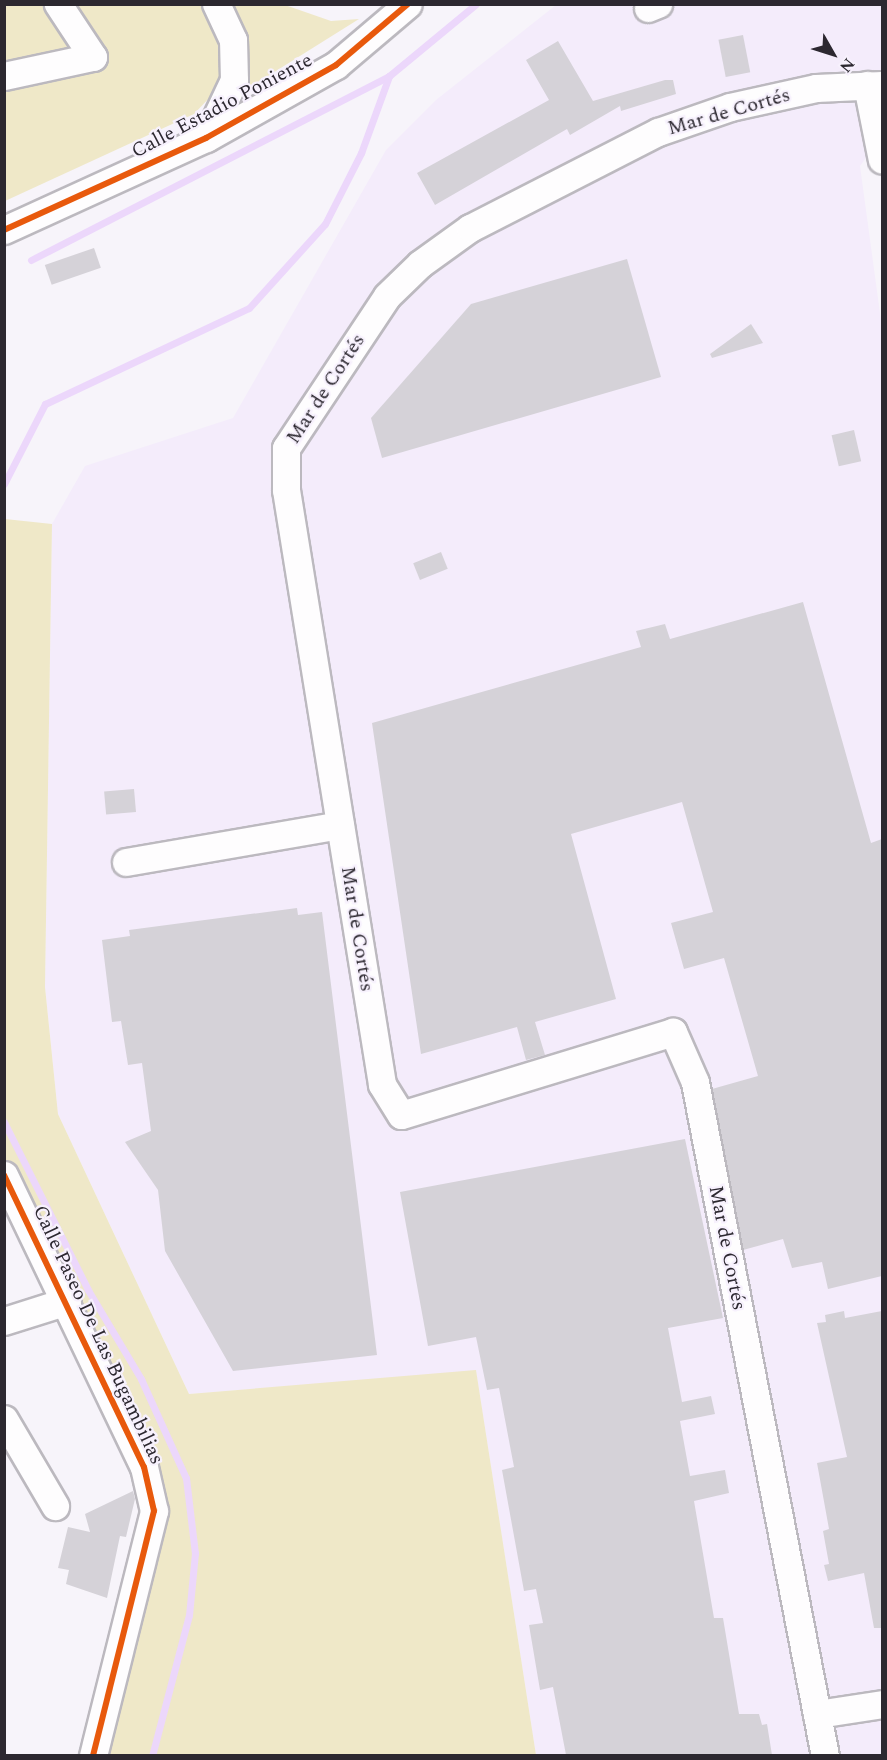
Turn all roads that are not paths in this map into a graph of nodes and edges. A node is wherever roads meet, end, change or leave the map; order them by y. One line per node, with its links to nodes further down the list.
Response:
1 (58, 4): 4 (street)
2 (216, 4): 6 (street)
3 (408, 4): 6 (street, Calle Estadio Poniente)
4 (4, 76)
5 (874, 85): 7 (street); 9 (street, Mar de Cortés)
6 (206, 138): 8 (street, Calle Estadio Poniente)
7 (882, 160)
8 (4, 230)
9 (340, 825): 10 (street); 17 (street, Mar de Cortés)
10 (126, 862)
11 (4, 1175): 12 (street, Calle Paseo De Las Bugambilias)
12 (67, 1302): 13 (street); 18 (street, Calle Paseo De Las Bugambilias)
13 (4, 1321)
14 (4, 1419): 15 (street)
15 (55, 1506)
16 (882, 1704): 17 (street)
17 (817, 1714): 19 (street, Mar de Cortés)
18 (93, 1755)
19 (825, 1755)

